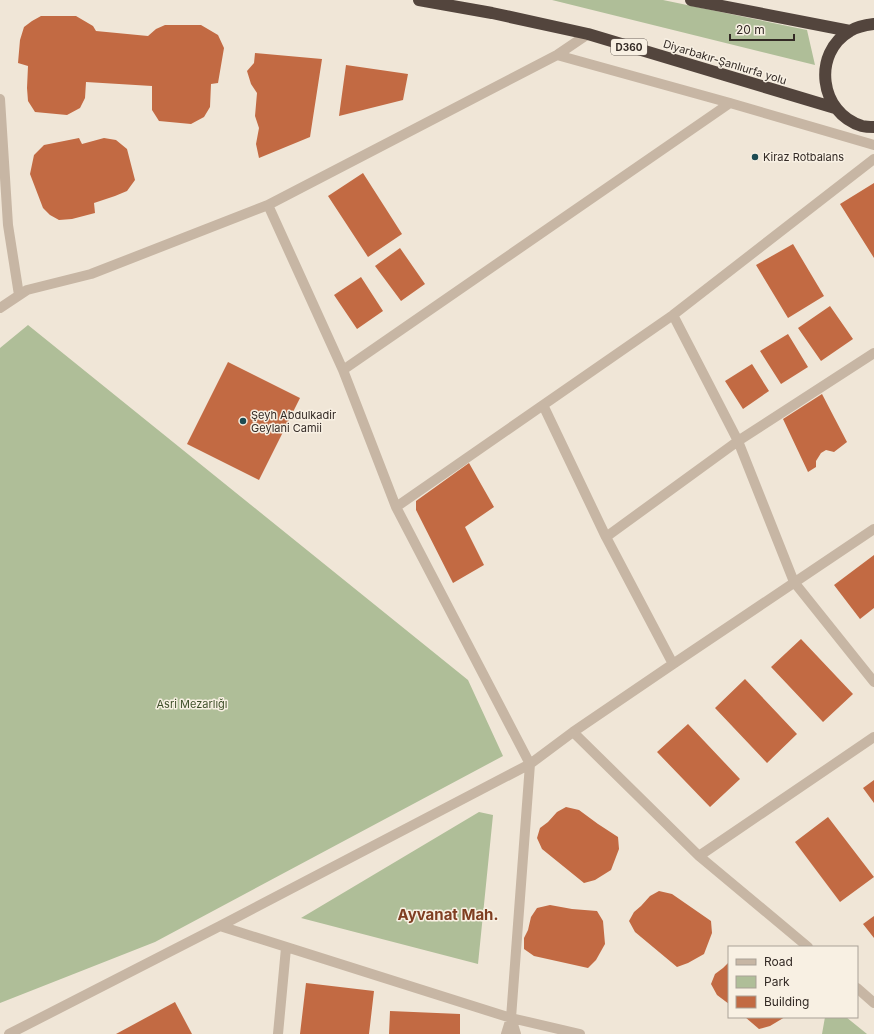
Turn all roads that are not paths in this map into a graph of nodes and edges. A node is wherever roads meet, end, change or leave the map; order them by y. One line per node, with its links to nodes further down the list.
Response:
1 (419, 0): 5 (highway, Diyarbakır-Şanlıurfa yolu / D360)
2 (691, 0): 4 (highway)
3 (874, 24): 4 (highway, D360)
4 (850, 31): 9 (highway, D360)
5 (588, 34): 6 (street); 9 (highway, Diyarbakır-Şanlıurfa yolu / D360)
6 (557, 55): 8 (street); 13 (street)
7 (0, 100): 14 (street)
8 (730, 103): 11 (street); 18 (street)
9 (835, 108): 10 (highway, D360)
10 (874, 128)
11 (874, 145)
12 (874, 159): 16 (street)
13 (268, 205): 14 (street); 18 (street)
14 (19, 295): 15 (street)
15 (0, 308)
16 (673, 315): 19 (street); 20 (street)
17 (874, 352): 20 (street)
18 (343, 370): 21 (street)
19 (543, 405): 21 (street); 23 (street)
20 (738, 441): 23 (street); 24 (street)
21 (396, 507): 29 (street)
22 (874, 530): 24 (street)
23 (606, 537): 25 (street)
24 (794, 582): 25 (street); 26 (street)
25 (673, 664): 27 (street)
26 (874, 682)
27 (573, 732): 29 (street); 30 (street)
28 (874, 737): 30 (street)
29 (530, 764): 31 (street); 36 (street)
30 (699, 856): 32 (street)
31 (220, 926): 33 (street); 37 (street)
32 (807, 946)
33 (286, 948): 36 (street); 38 (street)
34 (858, 989): 35 (street)
35 (874, 1002)
36 (511, 1018): 39 (street); 40 (street); 41 (street)
37 (9, 1034)
38 (278, 1034)
39 (506, 1034)
40 (516, 1034)
41 (580, 1034)

